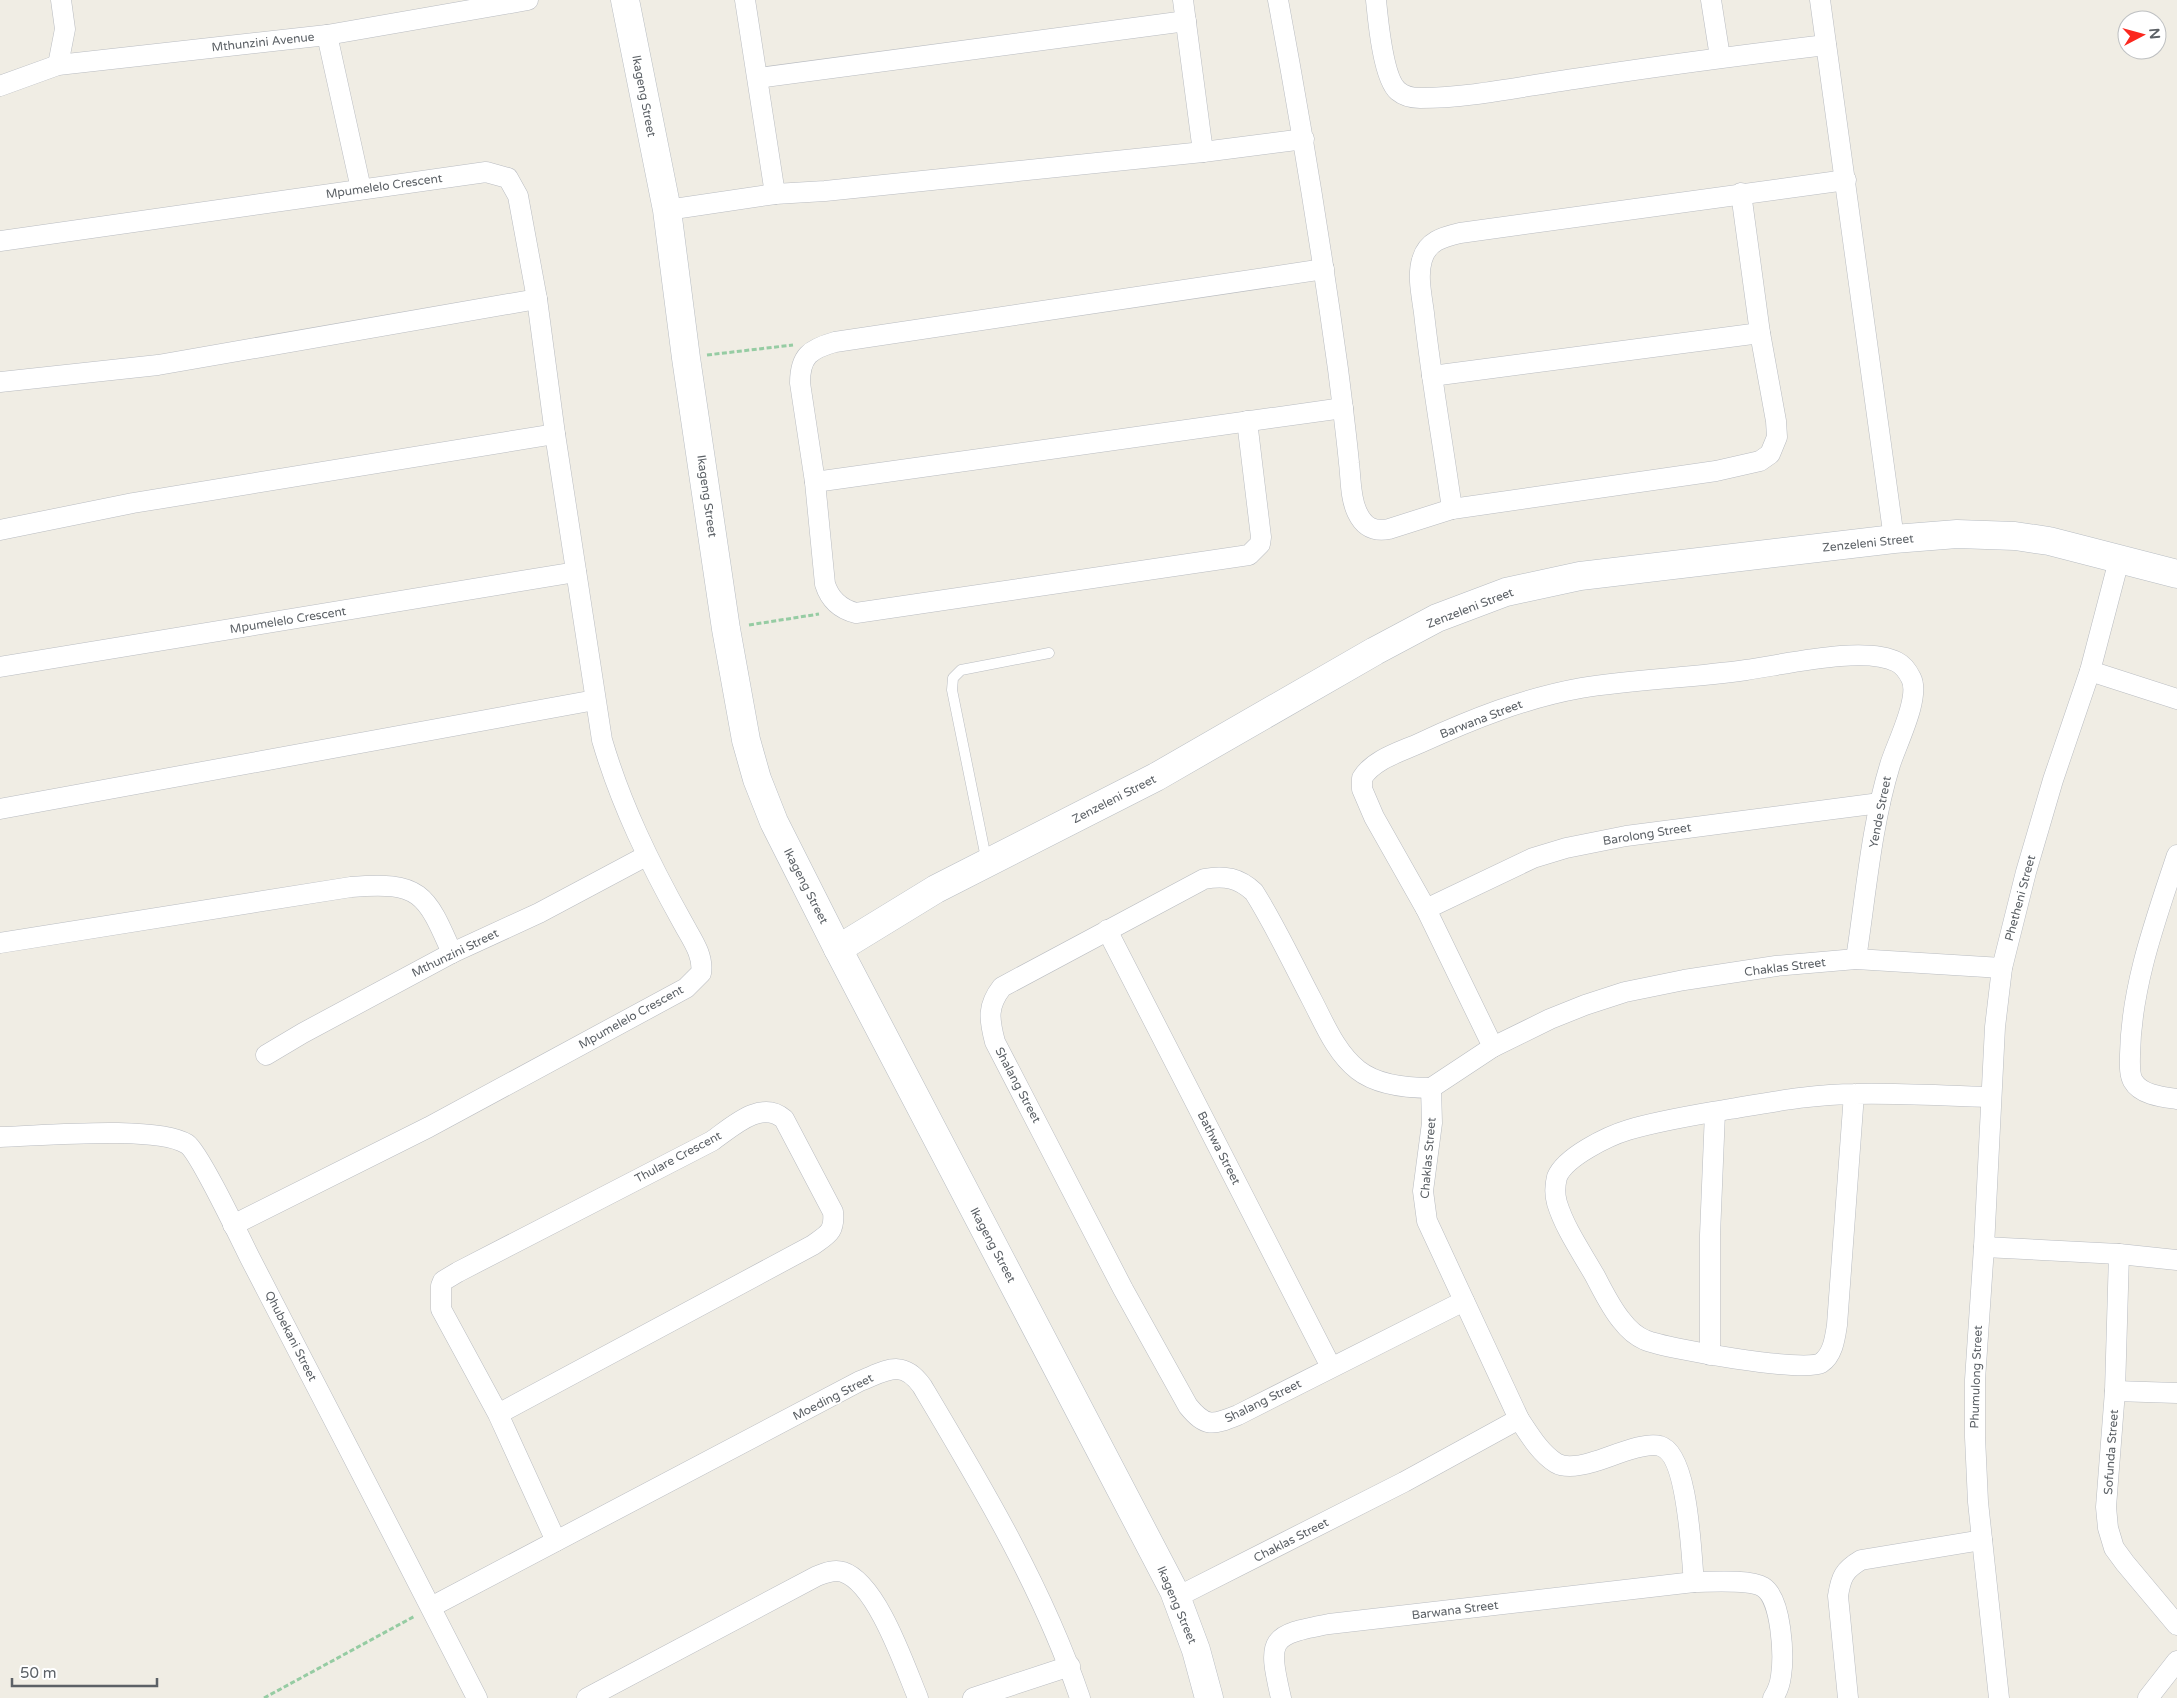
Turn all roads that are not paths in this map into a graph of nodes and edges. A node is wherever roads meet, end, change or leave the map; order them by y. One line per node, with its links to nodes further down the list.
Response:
1 (61, 0): 15 (street)
2 (528, 0): 10 (street, Mthunzini Avenue)
3 (625, 0): 24 (street, Ikageng Street)
4 (745, 0): 16 (street)
5 (1183, 0): 11 (street)
6 (1278, 0): 18 (street)
7 (1376, 0): 14 (street)
8 (1712, 0): 14 (street)
9 (1820, 0): 13 (street)
10 (494, 3): 12 (street, Mthunzini Avenue)
11 (1186, 21): 16 (street); 19 (street)
12 (327, 35): 15 (street, Mthunzini Avenue); 21 (street)
13 (1826, 45): 14 (street); 20 (street)
14 (1720, 57)
15 (58, 65): 17 (street, Mthunzini Avenue)
16 (758, 78): 23 (street)
17 (0, 86)
18 (1304, 138): 19 (street); 26 (street)
19 (1203, 152): 23 (street)
20 (1846, 180): 22 (street); 37 (street)
21 (361, 189): 25 (street, Mpumelelo Crescent); 27 (street, Mpumelelo Crescent)
22 (1741, 193): 28 (street); 29 (street)
23 (775, 194): 24 (street)
24 (668, 210): 55 (street, Ikageng Street)
25 (0, 241)
26 (1324, 269): 31 (street); 34 (street)
27 (537, 300): 30 (street); 33 (street, Mpumelelo Crescent)
28 (1760, 333): 29 (street); 35 (street)
29 (1432, 376): 35 (street)
30 (0, 382)
31 (1344, 408): 32 (street); 35 (street)
32 (1247, 421): 34 (street); 34 (street)
33 (555, 434): 36 (street); 39 (street, Mpumelelo Crescent)
34 (815, 482)
35 (1452, 509)
36 (0, 530)
37 (1894, 539): 38 (street, Zenzeleni Street); 51 (street, Zenzeleni Street)
38 (2119, 560): 40 (street, Zenzeleni Street); 44 (street, Phetheni Street)
39 (576, 572): 42 (street, Mpumelelo Crescent); 46 (street, Mpumelelo Crescent)
40 (2177, 574)
41 (1050, 653): 51 (lane)
42 (0, 667)
43 (1906, 670): 47 (street, Yende Street); 52 (street, Barwana Street)
44 (2090, 670): 45 (street); 58 (street, Phetheni Street)
45 (2177, 698)
46 (595, 700): 48 (street); 50 (street, Mpumelelo Crescent)
47 (1880, 803): 52 (street, Barolong Street); 57 (street, Yende Street)
48 (0, 809)
49 (2177, 855): 64 (street)
50 (646, 856): 56 (street, Mthunzini Street); 67 (street, Mpumelelo Crescent)
51 (987, 863): 55 (street, Zenzeleni Street)
52 (1426, 909): 59 (street, Barwana Street)
53 (1107, 930): 61 (street, Shalang Street); 73 (street, Bathwa Street); 73 (street, Shalang Street)
54 (0, 943): 56 (street)
55 (838, 949): 81 (street, Ikageng Street)
56 (452, 953): 60 (street, Mthunzini Street)
57 (1856, 958): 58 (street, Chaklas Street); 59 (street, Chaklas Street)
58 (2002, 968): 63 (street, Phetheni Street)
59 (1492, 1047): 61 (street, Chaklas Street)
60 (266, 1055)
61 (1431, 1088): 71 (street, Chaklas Street)
62 (1854, 1094): 63 (street); 65 (street); 72 (street)
63 (1990, 1097): 68 (street, Phetheni Street)
64 (2177, 1099)
65 (1714, 1112): 72 (street); 72 (street)
66 (0, 1137): 67 (street, Qhubekani Street)
67 (233, 1225): 82 (street, Qhubekani Street)
68 (1984, 1248): 69 (street); 78 (street, Phumulong Street)
69 (2119, 1254): 70 (street); 74 (street, Sofunda Street)
70 (2177, 1260)
71 (1464, 1301): 73 (street, Shalang Street); 77 (street, Chaklas Street)
72 (1710, 1355)
73 (1331, 1367)
74 (2115, 1390): 75 (street); 83 (street, Sofunda Street)
75 (2177, 1393)
76 (498, 1414): 76 (street, Thulare Crescent); 79 (street, Thulare Crescent)
77 (1519, 1419): 80 (street); 81 (street, Chaklas Street)
78 (1982, 1540): 94 (street); 95 (street, Phumulong Street)
79 (556, 1541): 82 (street, Moeding Street); 85 (street, Moeding Street)
80 (1694, 1582): 92 (street, Barwana Street); 93 (street, Barwana Street)
81 (1176, 1597): 91 (street, Ikageng Street)
82 (431, 1607): 86 (street, Qhubekani Street)
83 (2177, 1626)
84 (2177, 1661): 96 (street)
85 (1070, 1666): 89 (street); 90 (street, Moeding Street)
86 (478, 1698)
87 (587, 1698): 88 (street)
88 (918, 1698)
89 (973, 1698)
90 (1080, 1698)
91 (1209, 1698)
92 (1280, 1698)
93 (1773, 1698)
94 (1848, 1698)
95 (1999, 1698)
96 (2148, 1698)

